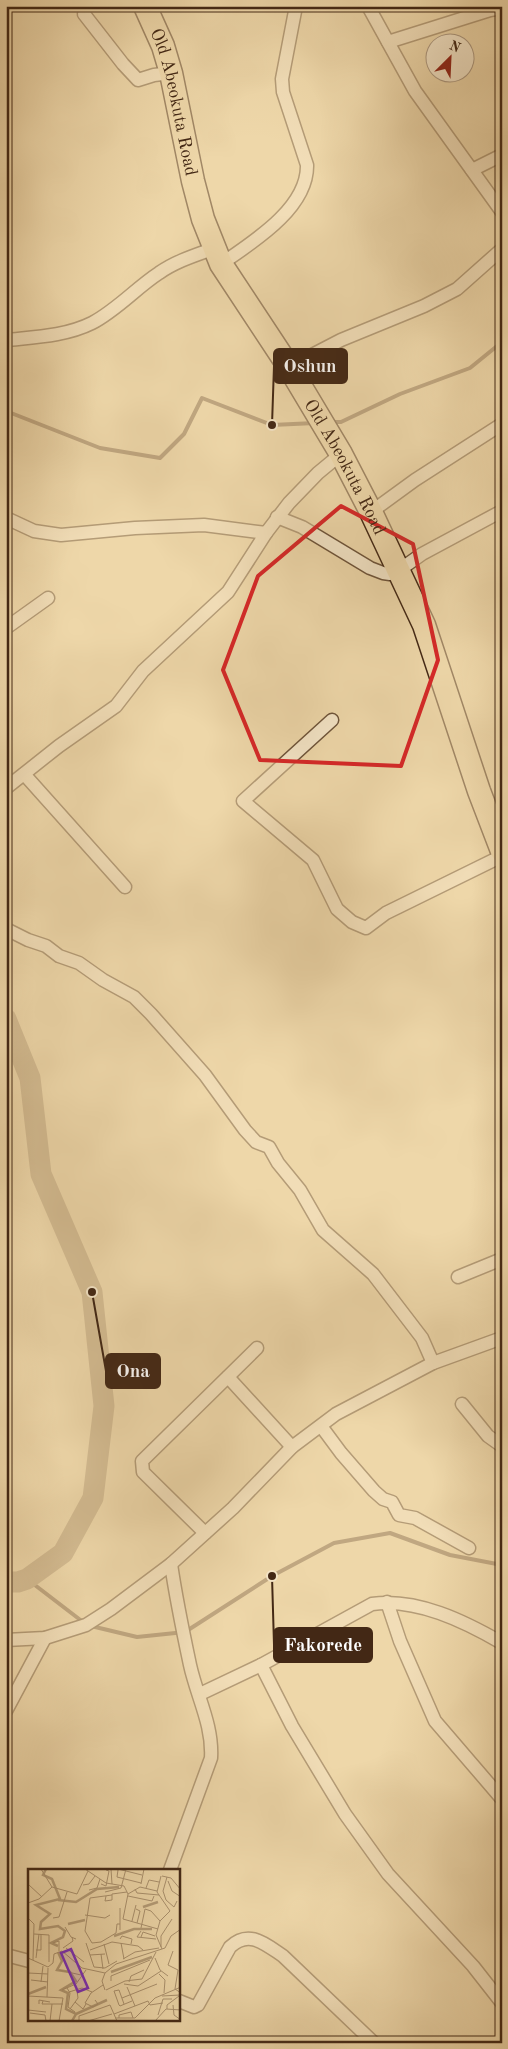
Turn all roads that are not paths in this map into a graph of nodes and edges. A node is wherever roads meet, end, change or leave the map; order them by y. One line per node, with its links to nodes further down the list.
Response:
1 (145, 6): 7 (highway, Old Abeokuta Road)
2 (296, 6): 12 (street)
3 (368, 6): 6 (street)
4 (493, 8): 6 (street)
5 (84, 14): 7 (street)
6 (388, 42): 9 (street)
7 (172, 73): 12 (highway, Old Abeokuta Road)
8 (502, 155): 9 (street)
9 (472, 170): 10 (street)
10 (502, 212)
11 (502, 249): 14 (street)
12 (218, 256): 13 (street); 14 (highway, Old Abeokuta Road)
13 (7, 340)
14 (289, 367): 16 (highway, Old Abeokuta Road)
15 (502, 424): 18 (street)
16 (341, 454): 18 (highway, Old Abeokuta Road); 19 (street)
17 (502, 511): 22 (street)
18 (371, 512): 22 (highway, Old Abeokuta Road)
19 (277, 517): 21 (street); 22 (street)
20 (6, 518): 21 (street)
21 (266, 533): 26 (street)
22 (398, 571): 28 (highway, Old Abeokuta Road)
23 (48, 598): 24 (street)
24 (6, 628)
25 (332, 720): 29 (street)
26 (24, 774): 27 (street); 30 (street)
27 (6, 788)
28 (502, 851)
29 (502, 856)
30 (125, 887)
31 (6, 929): 36 (street)
32 (502, 1259): 33 (street)
33 (458, 1277)
34 (502, 1338): 36 (street)
35 (257, 1348): 37 (street)
36 (433, 1363): 39 (street)
37 (228, 1377): 41 (street); 42 (street)
38 (462, 1404): 40 (street)
39 (321, 1426): 41 (street); 43 (street)
40 (502, 1446)
41 (292, 1447): 42 (street)
42 (205, 1533): 44 (street)
43 (470, 1548)
44 (171, 1564): 46 (street); 50 (street)
45 (387, 1602): 48 (street); 49 (street); 52 (street)
46 (45, 1638): 47 (street); 51 (street)
47 (6, 1640)
48 (502, 1643)
49 (261, 1665): 50 (street); 57 (street)
50 (200, 1694): 53 (street)
51 (6, 1711)
52 (502, 1799)
53 (170, 1869)
54 (6, 1954): 55 (street)
55 (28, 1961)
56 (180, 2001): 58 (street)
57 (502, 2003)
58 (374, 2043)

